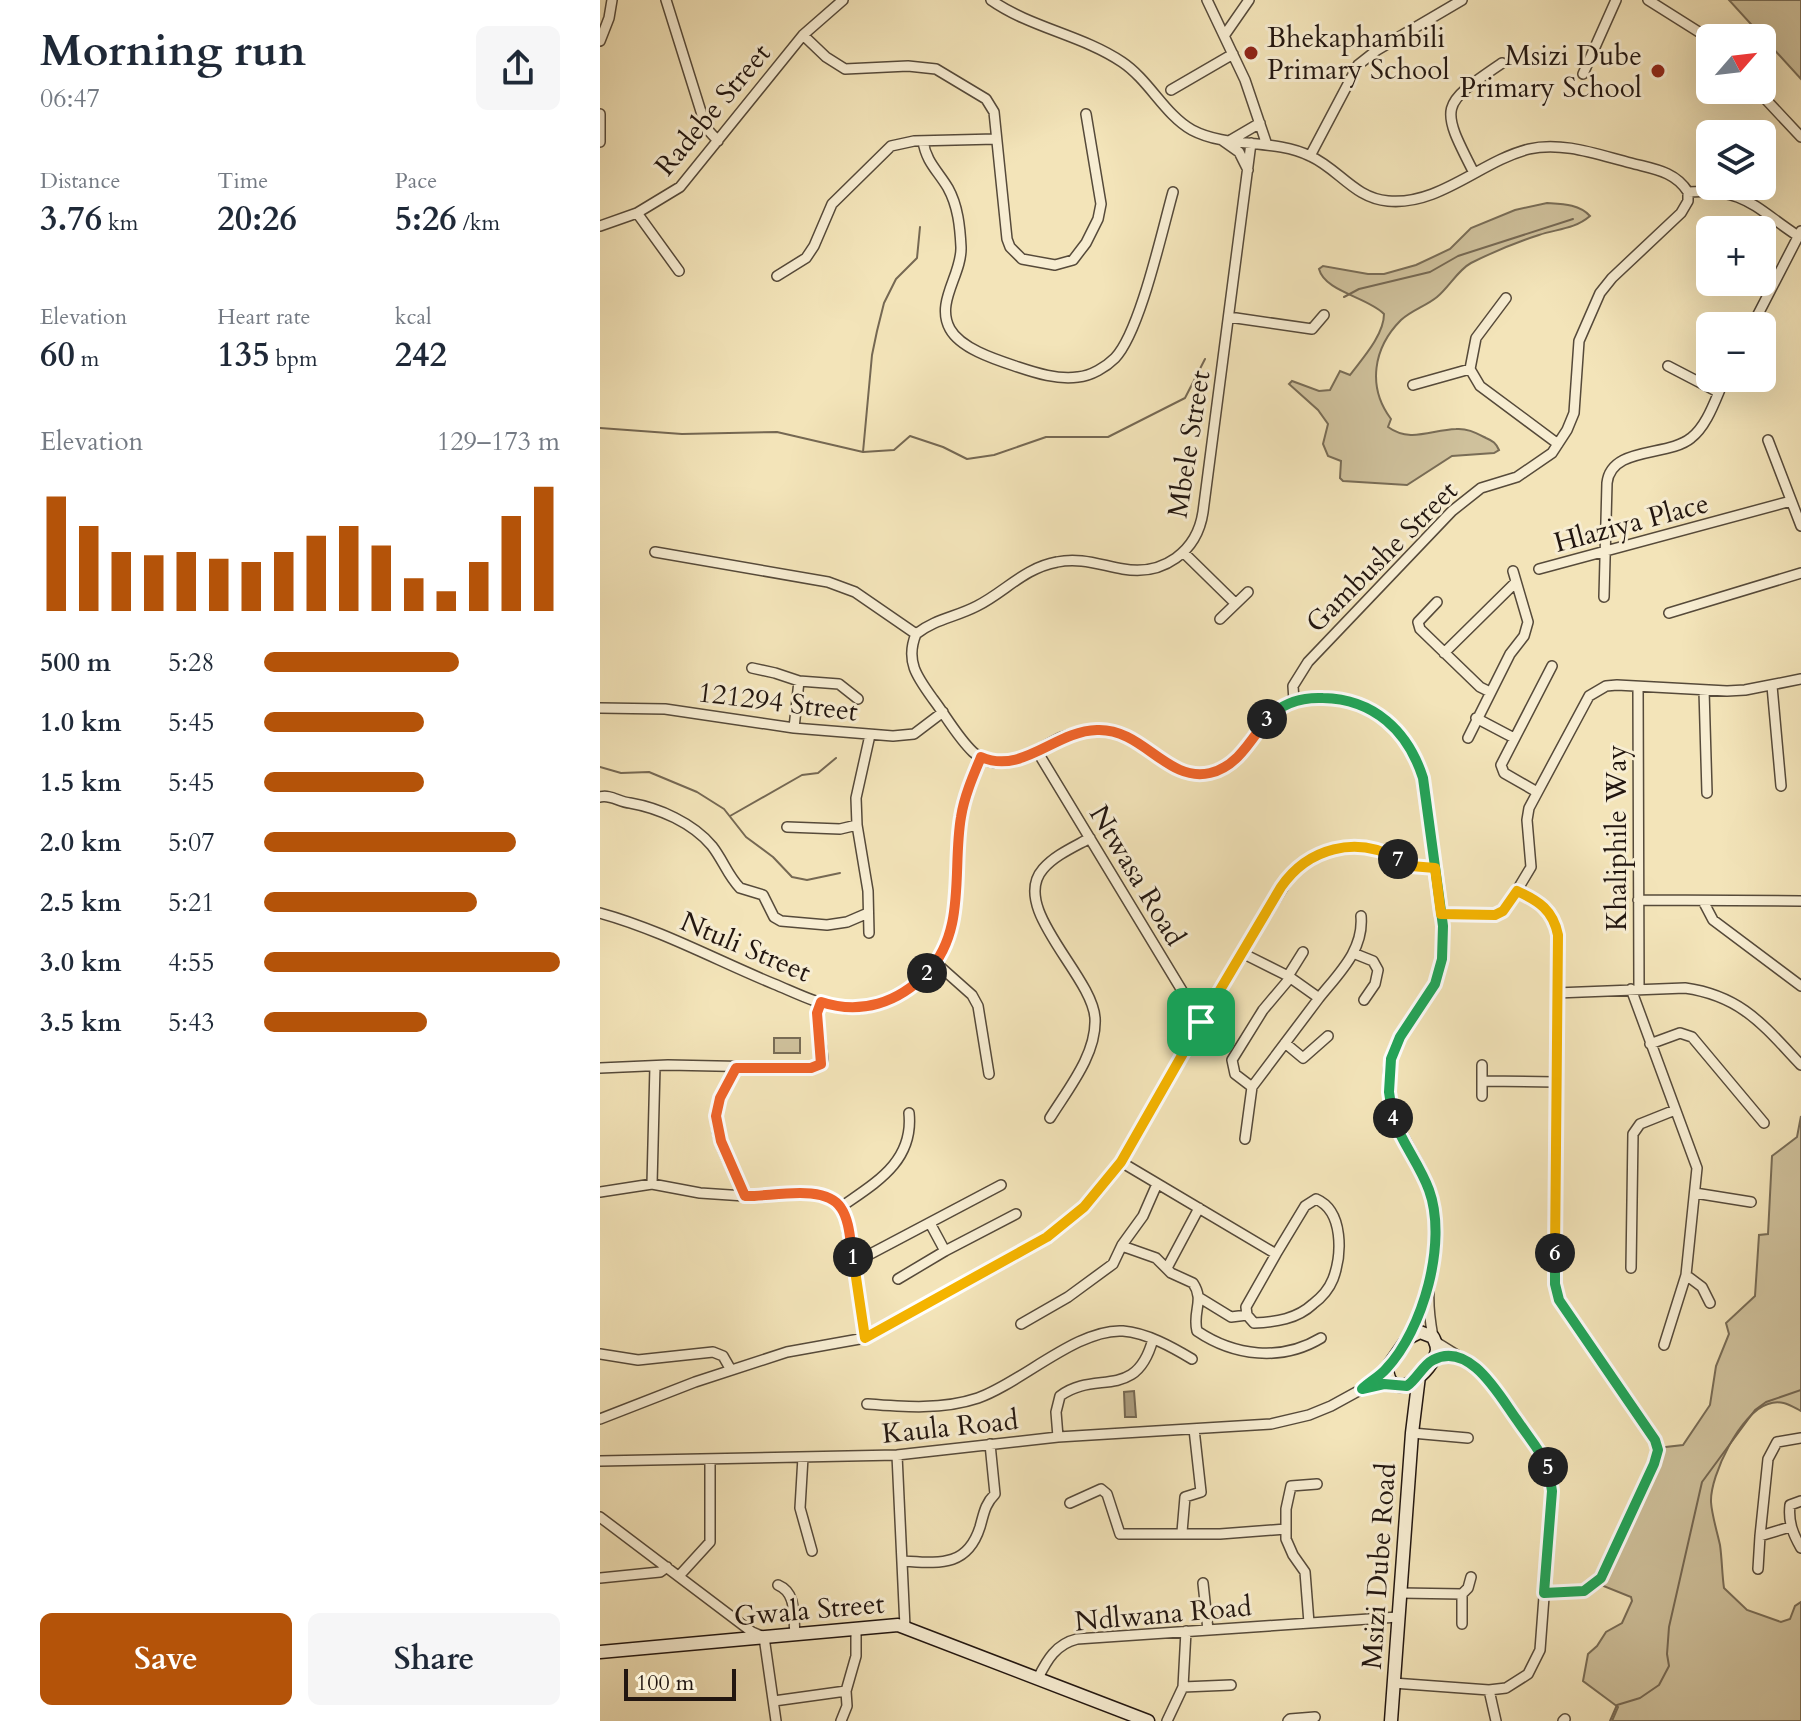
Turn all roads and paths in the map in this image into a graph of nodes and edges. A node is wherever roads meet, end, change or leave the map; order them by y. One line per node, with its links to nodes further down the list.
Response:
1 (612, 0): 13 (street)
2 (666, 0): 25 (street)
3 (843, 0): 11 (street, Radebe Street)
4 (991, 0): 24 (street)
5 (1207, 0): 12 (street)
6 (1249, 0): 12 (street)
7 (1462, 0): 30 (street)
8 (1616, 0): 16 (street)
9 (1648, 0): 10 (street)
10 (1696, 30)
11 (803, 35): 23 (street); 25 (street, Radebe Street)
12 (1224, 36): 14 (street)
13 (600, 41)
14 (1233, 54): 17 (street); 21 (street)
15 (1502, 63): 32 (street)
16 (1583, 74)
17 (1171, 90)
18 (1770, 104): 22 (street)
19 (600, 114): 27 (street)
20 (1086, 114): 23 (street)
21 (1260, 123): 24 (street); 29 (street)
22 (1801, 137)
23 (996, 139): 26 (street)
24 (1226, 140): 28 (street); 31 (street)
25 (718, 141): 35 (street, Radebe Street)
26 (923, 141): 33 (street); 39 (street)
27 (600, 142)
28 (1251, 143): 29 (street); 31 (street, Mbele Street)
29 (1267, 145): 30 (street)
30 (1310, 156): 32 (street)
31 (1249, 173): 43 (street, Mbele Street)
32 (1474, 173): 34 (street)
33 (1173, 192)
34 (1688, 192): 37 (street); 50 (street, Gambushe Street)
35 (637, 213): 36 (street, Radebe Street); 38 (street)
36 (600, 226)
37 (1800, 233): 41 (street)
38 (679, 271)
39 (777, 276)
40 (1506, 298): 45 (street)
41 (1759, 312)
42 (1324, 315): 43 (street)
43 (1229, 317): 55 (street, Mbele Street)
44 (1668, 366): 46 (street)
45 (1470, 369): 47 (street); 50 (street)
46 (1696, 381)
47 (1413, 385)
48 (1718, 392): 53 (street)
49 (1768, 440): 51 (street)
50 (1558, 444): 77 (street, Gambushe Street)
51 (1791, 501): 52 (street); 53 (street, Hlaziya Place)
52 (1801, 526)
53 (1607, 551): 56 (street, Hlaziya Place); 61 (street)
54 (655, 552): 66 (street)
55 (1184, 553): 63 (street); 66 (street, Mbele Street)
56 (1539, 569)
57 (1513, 571): 59 (street)
58 (1801, 573): 64 (street)
59 (1516, 582): 67 (street); 75 (street)
60 (1248, 592): 63 (street)
61 (1604, 597)
62 (1437, 602): 67 (street)
63 (1235, 603): 65 (street)
64 (1669, 613)
65 (1220, 619)
66 (916, 634): 79 (street)
67 (1444, 653): 75 (street)
68 (1552, 666): 84 (street)
69 (752, 668): 71 (street)
70 (1801, 679): 72 (street)
71 (799, 681): 76 (street); 81 (street)
72 (1772, 686): 74 (street); 87 (street)
73 (1638, 687): 74 (street); 88 (street); 96 (street, Khaliphile Way)
74 (1704, 690): 89 (street)
75 (1490, 692): 80 (street)
76 (858, 699)
77 (1294, 701): 85 (street); 94 (street)
78 (600, 708): 81 (street, 121294 Street)
79 (943, 712): 82 (street, 121294 Street); 86 (street)
80 (1476, 718): 83 (street); 84 (street)
81 (794, 728): 82 (street, 121294 Street)
82 (870, 735): 91 (street)
83 (1468, 738)
84 (1514, 738): 88 (street)
85 (1037, 751): 86 (street); 93 (street, Ntwasa Road)
86 (981, 757): 107 (street, Ntuli Street)
87 (1781, 786)
88 (1537, 792): 95 (street)
89 (1707, 793)
90 (600, 797): 100 (street)
91 (857, 825): 92 (street); 100 (street)
92 (787, 827)
93 (1090, 838): 115 (street, Ntwasa Road); 131 (street)
94 (1435, 868): 101 (street); 105 (street)
95 (1517, 891): 101 (street); 111 (street)
96 (1638, 900): 97 (street); 110 (street, Khaliphile Way)
97 (1703, 901): 98 (street); 109 (street)
98 (1801, 901)
99 (600, 913): 114 (street, Ntuli Street)
100 (868, 913): 103 (street)
101 (1441, 914): 154 (street)
102 (1361, 916): 106 (street)
103 (869, 933)
104 (1303, 952): 108 (street)
105 (1242, 953): 108 (street); 115 (street)
106 (1353, 953): 112 (street); 113 (street)
107 (936, 963): 114 (street, Ntuli Street); 124 (street)
108 (1289, 977): 112 (street); 127 (street)
109 (1801, 986)
110 (1635, 989): 111 (street); 118 (street, Khaliphile Way); 120 (street)
111 (1556, 993): 126 (street)
112 (1319, 998): 117 (street)
113 (1364, 1000)
114 (821, 1002): 123 (street)
115 (1201, 1022): 134 (street)
116 (1328, 1036): 117 (street)
117 (1285, 1043): 127 (street)
118 (1650, 1044): 129 (street, Khaliphile Way); 132 (street)
119 (1482, 1065): 125 (street)
120 (1801, 1065)
121 (655, 1066): 122 (street); 123 (street); 135 (street)
122 (600, 1068)
123 (736, 1068): 140 (street)
124 (989, 1074)
125 (1482, 1081): 126 (street); 128 (street)
126 (1556, 1082): 206 (street)
127 (1252, 1087): 133 (street)
128 (1482, 1096)
129 (1675, 1110): 139 (street, Khaliphile Way); 151 (street)
130 (909, 1113): 142 (street)
131 (1050, 1118)
132 (1764, 1123)
133 (1245, 1139)
134 (1121, 1162): 136 (street); 159 (street)
135 (652, 1184): 138 (street); 140 (street)
136 (1157, 1184): 143 (street); 146 (street)
137 (1001, 1185): 145 (street)
138 (600, 1192)
139 (1695, 1193): 141 (street); 152 (street, Khaliphile Way)
140 (745, 1196): 142 (street)
141 (1751, 1202)
142 (841, 1207): 149 (street)
143 (1199, 1208): 148 (street); 150 (street)
144 (1016, 1214): 147 (street)
145 (931, 1225): 147 (street); 149 (street)
146 (1122, 1246): 150 (street); 158 (street)
147 (945, 1251): 153 (street)
148 (1276, 1254): 157 (street); 157 (street)
149 (853, 1261): 159 (street)
150 (1167, 1268): 155 (street)
151 (1631, 1268)
152 (1686, 1275): 156 (street); 164 (street, Khaliphile Way)
153 (898, 1279)
154 (1429, 1289): 161 (street); 163 (street)
155 (1200, 1298): 157 (street); 160 (street)
156 (1710, 1303)
157 (1247, 1315)
158 (1021, 1324)
159 (865, 1338): 170 (street)
160 (1321, 1338)
161 (1408, 1338): 163 (street); 169 (street)
162 (1153, 1339): 166 (street); 174 (street); 179 (street)
163 (1434, 1340): 167 (street); 168 (street)
164 (1664, 1345)
165 (600, 1354): 170 (street)
166 (1192, 1359)
167 (1432, 1360): 168 (street); 171 (street)
168 (1463, 1360): 206 (street)
169 (1387, 1368): 172 (street); 173 (street, Kaula Road)
170 (731, 1370): 176 (street)
171 (1419, 1376): 172 (street); 175 (street, Msizi Dube Road)
172 (1395, 1386): 173 (street, Kaula Road); 175 (street)
173 (1362, 1389): 177 (street, Kaula Road)
174 (867, 1404)
175 (1414, 1416): 178 (street, Msizi Dube Road)
176 (600, 1419)
177 (1194, 1429): 179 (street, Kaula Road); 193 (street)
178 (1412, 1433): 180 (street); 205 (street, Msizi Dube Road)
179 (1058, 1437): 182 (street, Kaula Road)
180 (1468, 1438)
181 (1801, 1438): 194 (street)
182 (990, 1444): 183 (street, Kaula Road); 197 (street)
183 (897, 1455): 184 (street, Kaula Road); 197 (street)
184 (803, 1457): 185 (street, Kaula Road); 196 (street)
185 (710, 1459): 186 (street, Kaula Road); 200 (street)
186 (600, 1461)
187 (1317, 1484): 192 (street)
188 (1801, 1501): 191 (street)
189 (1070, 1503): 193 (street)
190 (600, 1517): 198 (street)
191 (1790, 1527): 194 (street); 195 (street)
192 (1286, 1529): 193 (street); 209 (street)
193 (1182, 1532)
194 (1760, 1536): 199 (street)
195 (1801, 1548)
196 (812, 1551)
197 (903, 1561): 211 (street)
198 (667, 1567): 200 (street); 202 (street)
199 (1758, 1569)
200 (679, 1576): 216 (street)
201 (1471, 1577): 207 (street)
202 (600, 1578)
203 (1203, 1583): 213 (street)
204 (778, 1585): 215 (street)
205 (1400, 1593): 207 (street); 208 (street, Msizi Dube Road)
206 (1544, 1593): 222 (street)
207 (1462, 1594): 210 (street)
208 (1398, 1617): 209 (street, Ndlwana Road); 219 (street, Msizi Dube Road)
209 (1309, 1623): 213 (street, Ndlwana Road)
210 (1462, 1624)
211 (905, 1627): 212 (street, Gwala Street); 218 (street, Gwala Street)
212 (856, 1628): 215 (street, Gwala Street); 223 (street)
213 (1208, 1630): 214 (street, Ndlwana Road)
214 (1186, 1631): 218 (street, Ndlwana Road); 221 (street)
215 (795, 1634): 216 (street, Gwala Street)
216 (764, 1637): 217 (street, Gwala Street); 224 (street)
217 (600, 1652)
218 (1038, 1678): 229 (street, Gwala Street)
219 (1393, 1683): 222 (street); 231 (street, Msizi Dube Road)
220 (1231, 1685): 221 (street)
221 (1183, 1687): 230 (street)
222 (1489, 1690): 232 (street)
223 (846, 1691): 224 (street); 228 (street)
224 (774, 1701): 227 (street)
225 (1315, 1717): 226 (street)
226 (1293, 1719)
227 (776, 1721)
228 (841, 1721)
229 (1148, 1721)
230 (1167, 1721)
231 (1391, 1721)
232 (1496, 1721)

